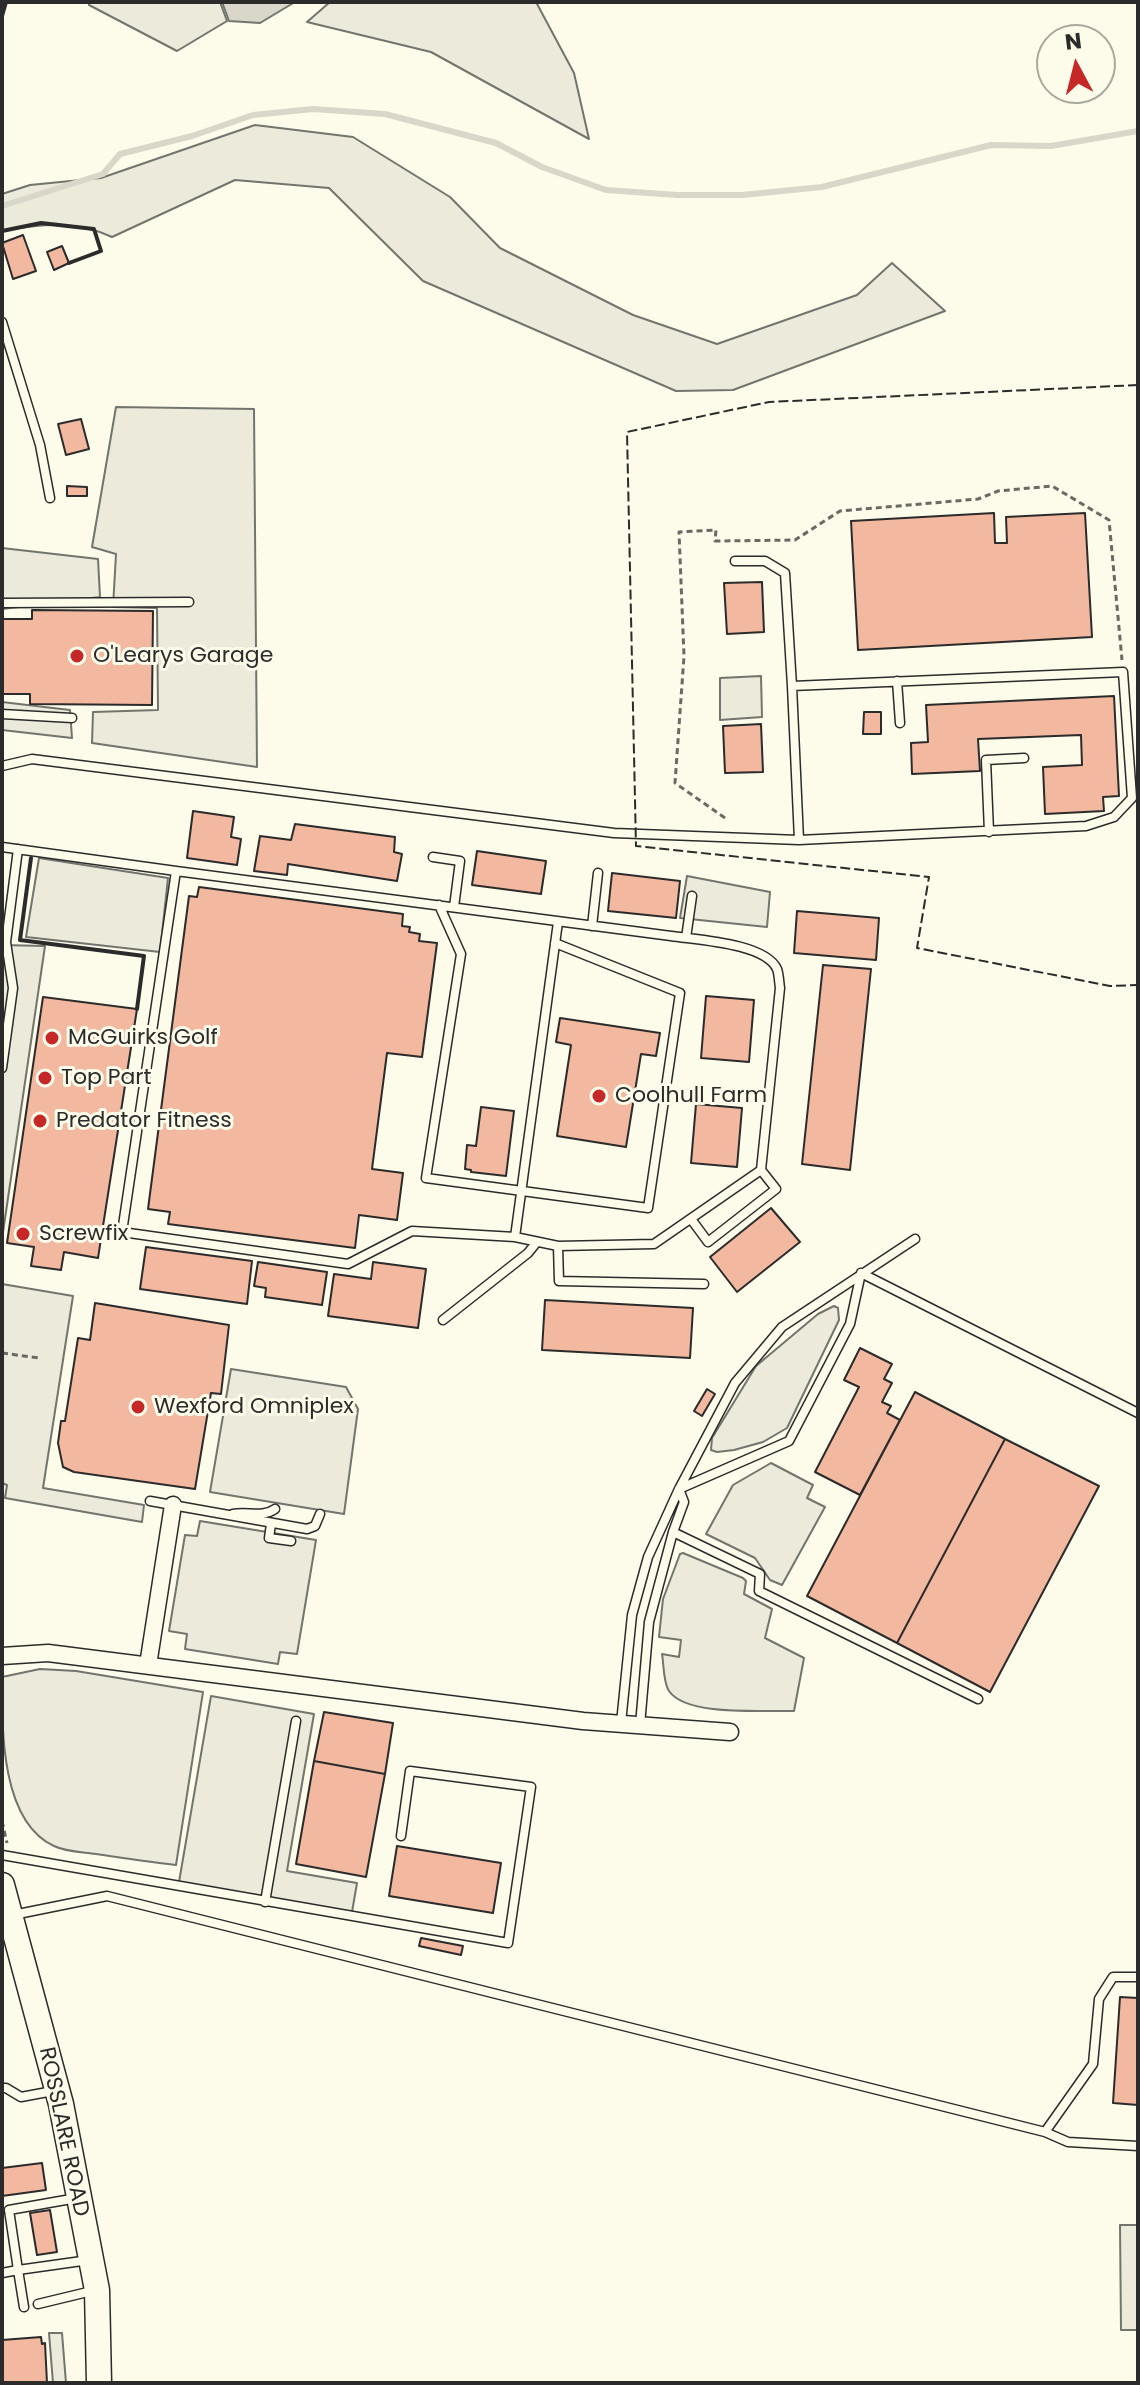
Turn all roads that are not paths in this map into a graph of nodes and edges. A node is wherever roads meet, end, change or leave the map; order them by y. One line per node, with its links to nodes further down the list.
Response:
1 (2, 322): 2 (lane)
2 (50, 498)
3 (735, 561): 7 (lane)
4 (189, 602): 5 (lane)
5 (2, 603)
6 (897, 681): 7 (lane); 10 (lane); 13 (lane)
7 (792, 686): 14 (lane)
8 (2, 714): 9 (lane)
9 (72, 718)
10 (900, 723)
11 (1024, 758): 13 (lane)
12 (2, 766): 14 (lane)
13 (989, 832): 14 (lane)
14 (799, 840)
15 (2, 847): 16 (lane)
16 (18, 849): 18 (lane); 27 (lane)
17 (433, 857): 22 (lane)
18 (176, 871): 21 (lane); 31 (lane)
19 (598, 873): 24 (lane)
20 (692, 896): 25 (lane)
21 (439, 905): 22 (lane); 29 (lane)
22 (454, 907): 23 (lane)
23 (558, 922): 24 (lane); 26 (lane)
24 (592, 926): 25 (lane)
25 (686, 938): 28 (lane)
26 (555, 943): 29 (lane); 29 (lane)
27 (2, 1068)
28 (761, 1170): 30 (lane); 30 (lane)
29 (521, 1191): 31 (lane)
30 (691, 1219): 34 (lane)
31 (515, 1237): 33 (lane)
32 (915, 1239): 35 (lane)
33 (536, 1243): 34 (lane); 37 (lane)
34 (558, 1246): 36 (lane)
35 (861, 1273): 38 (lane); 39 (lane); 39 (lane)
36 (704, 1284)
37 (443, 1320)
38 (1138, 1413)
39 (679, 1489): 46 (lane); 52 (lane)
40 (150, 1501): 41 (lane)
41 (173, 1505): 43 (lane); 49 (street)
42 (275, 1509): 43 (lane)
43 (232, 1514): 45 (lane)
44 (320, 1514): 45 (lane)
45 (271, 1524): 47 (lane)
46 (673, 1532): 50 (lane); 53 (lane)
47 (291, 1541)
48 (2, 1656): 49 (street)
49 (148, 1665): 52 (street)
50 (978, 1699)
51 (296, 1721): 58 (lane)
52 (621, 1724): 53 (street)
53 (640, 1725): 54 (street)
54 (730, 1732)
55 (401, 1836): 58 (lane)
56 (2, 1855): 58 (lane)
57 (2, 1885): 59 (main road, ROSSLARE ROAD)
58 (265, 1902)
59 (12, 1915): 62 (main road, ROSSLARE ROAD); 63 (lane)
60 (1138, 1977): 63 (lane)
61 (2, 2088): 62 (lane)
62 (58, 2090): 65 (main road, ROSSLARE ROAD)
63 (1045, 2132): 64 (lane)
64 (1138, 2146)
65 (78, 2197): 66 (main road, ROSSLARE ROAD); 67 (lane)
66 (90, 2260): 67 (lane); 69 (main road, ROSSLARE ROAD)
67 (18, 2270): 68 (lane); 71 (lane)
68 (2, 2273)
69 (97, 2290): 70 (lane); 72 (main road, ROSSLARE ROAD)
70 (38, 2304)
71 (24, 2307)
72 (99, 2383)

